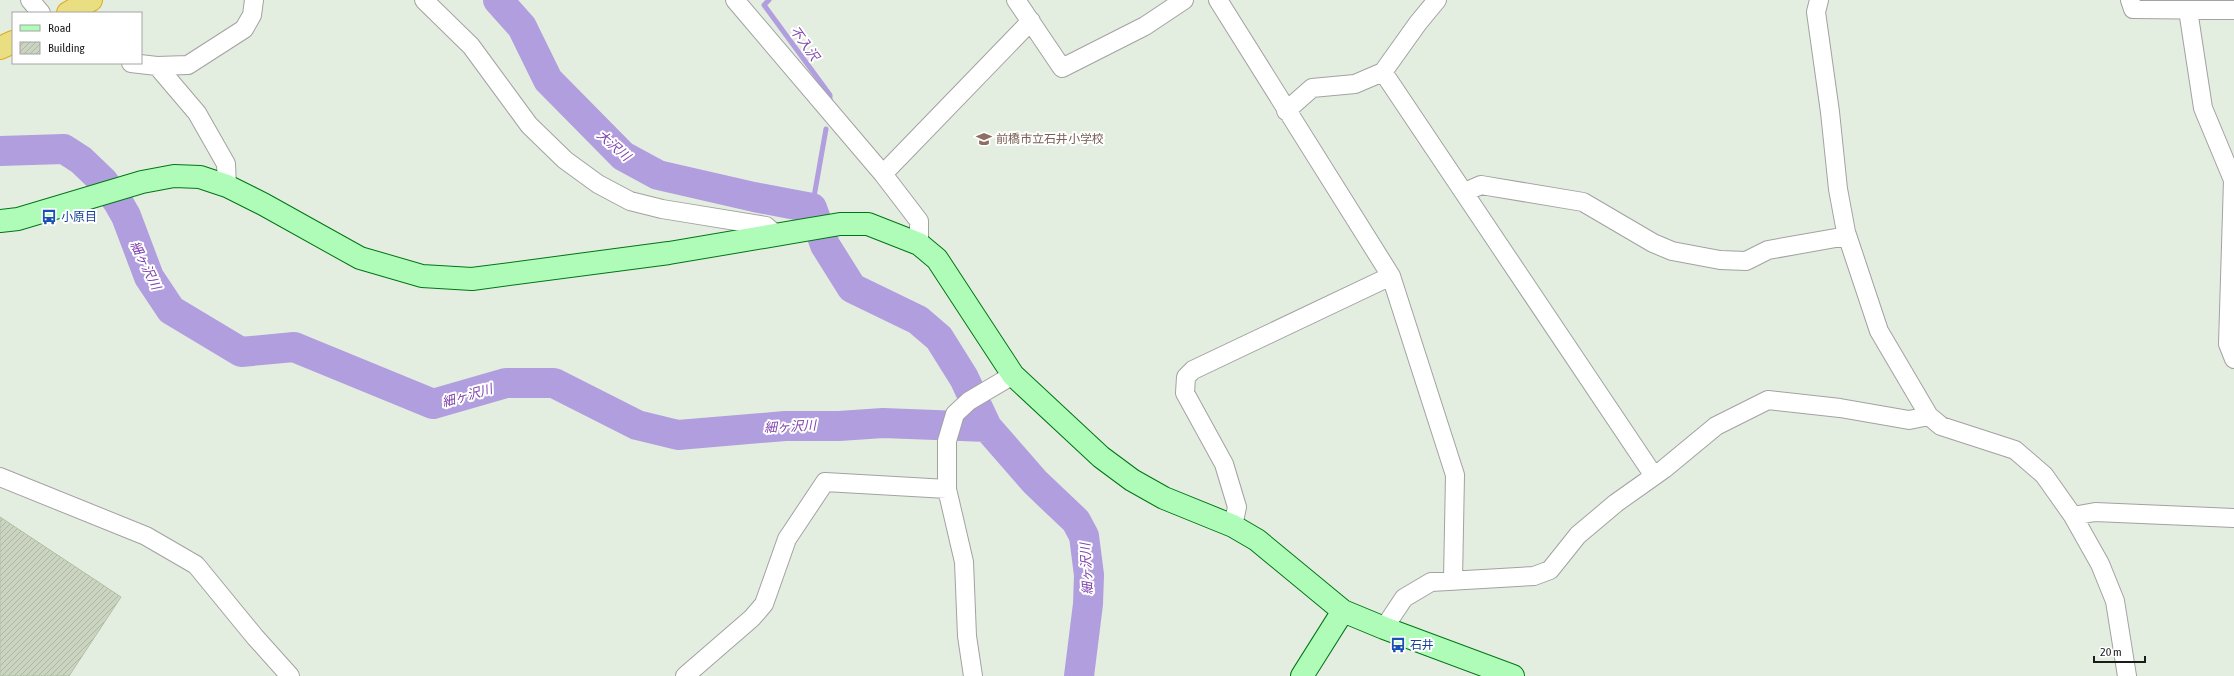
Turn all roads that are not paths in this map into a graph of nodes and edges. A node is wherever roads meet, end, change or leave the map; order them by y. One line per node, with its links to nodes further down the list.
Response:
1 (30, 0): 14 (street)
2 (91, 0): 15 (highway)
3 (254, 0): 20 (street)
4 (424, 0): 27 (street)
5 (734, 0): 23 (street)
6 (1016, 0): 16 (street)
7 (1184, 0): 16 (street)
8 (1218, 0): 22 (street)
9 (1437, 0): 21 (street)
10 (1819, 0): 28 (street)
11 (2130, 0): 12 (street)
12 (2188, 10): 13 (street); 31 (street)
13 (2234, 10)
14 (40, 12)
15 (70, 12)
16 (1031, 21): 23 (street)
17 (12, 42): 18 (highway)
18 (0, 48)
19 (139, 64): 20 (street)
20 (156, 66): 24 (street)
21 (1383, 72): 22 (street); 25 (street)
22 (1286, 111): 30 (street)
23 (883, 174): 29 (street)
24 (227, 186): 26 (street); 27 (street)
25 (1465, 192): 28 (street); 34 (street)
26 (0, 221)
27 (775, 234): 29 (street)
28 (1847, 236): 33 (street)
29 (919, 244): 32 (street)
30 (1391, 276): 39 (street); 40 (street)
31 (2234, 359)
32 (1013, 375): 36 (street); 39 (street)
33 (1929, 416): 34 (street); 37 (street)
34 (1654, 476): 40 (street)
35 (0, 477): 43 (street)
36 (947, 489): 44 (street); 45 (street)
37 (2073, 516): 38 (street); 48 (street)
38 (2234, 518)
39 (1233, 526): 41 (street)
40 (1453, 580): 42 (street)
41 (1343, 611): 42 (street); 46 (street)
42 (1384, 628): 47 (street)
43 (290, 676)
44 (685, 676)
45 (973, 676)
46 (1302, 676)
47 (1513, 676)
48 (2127, 676)

